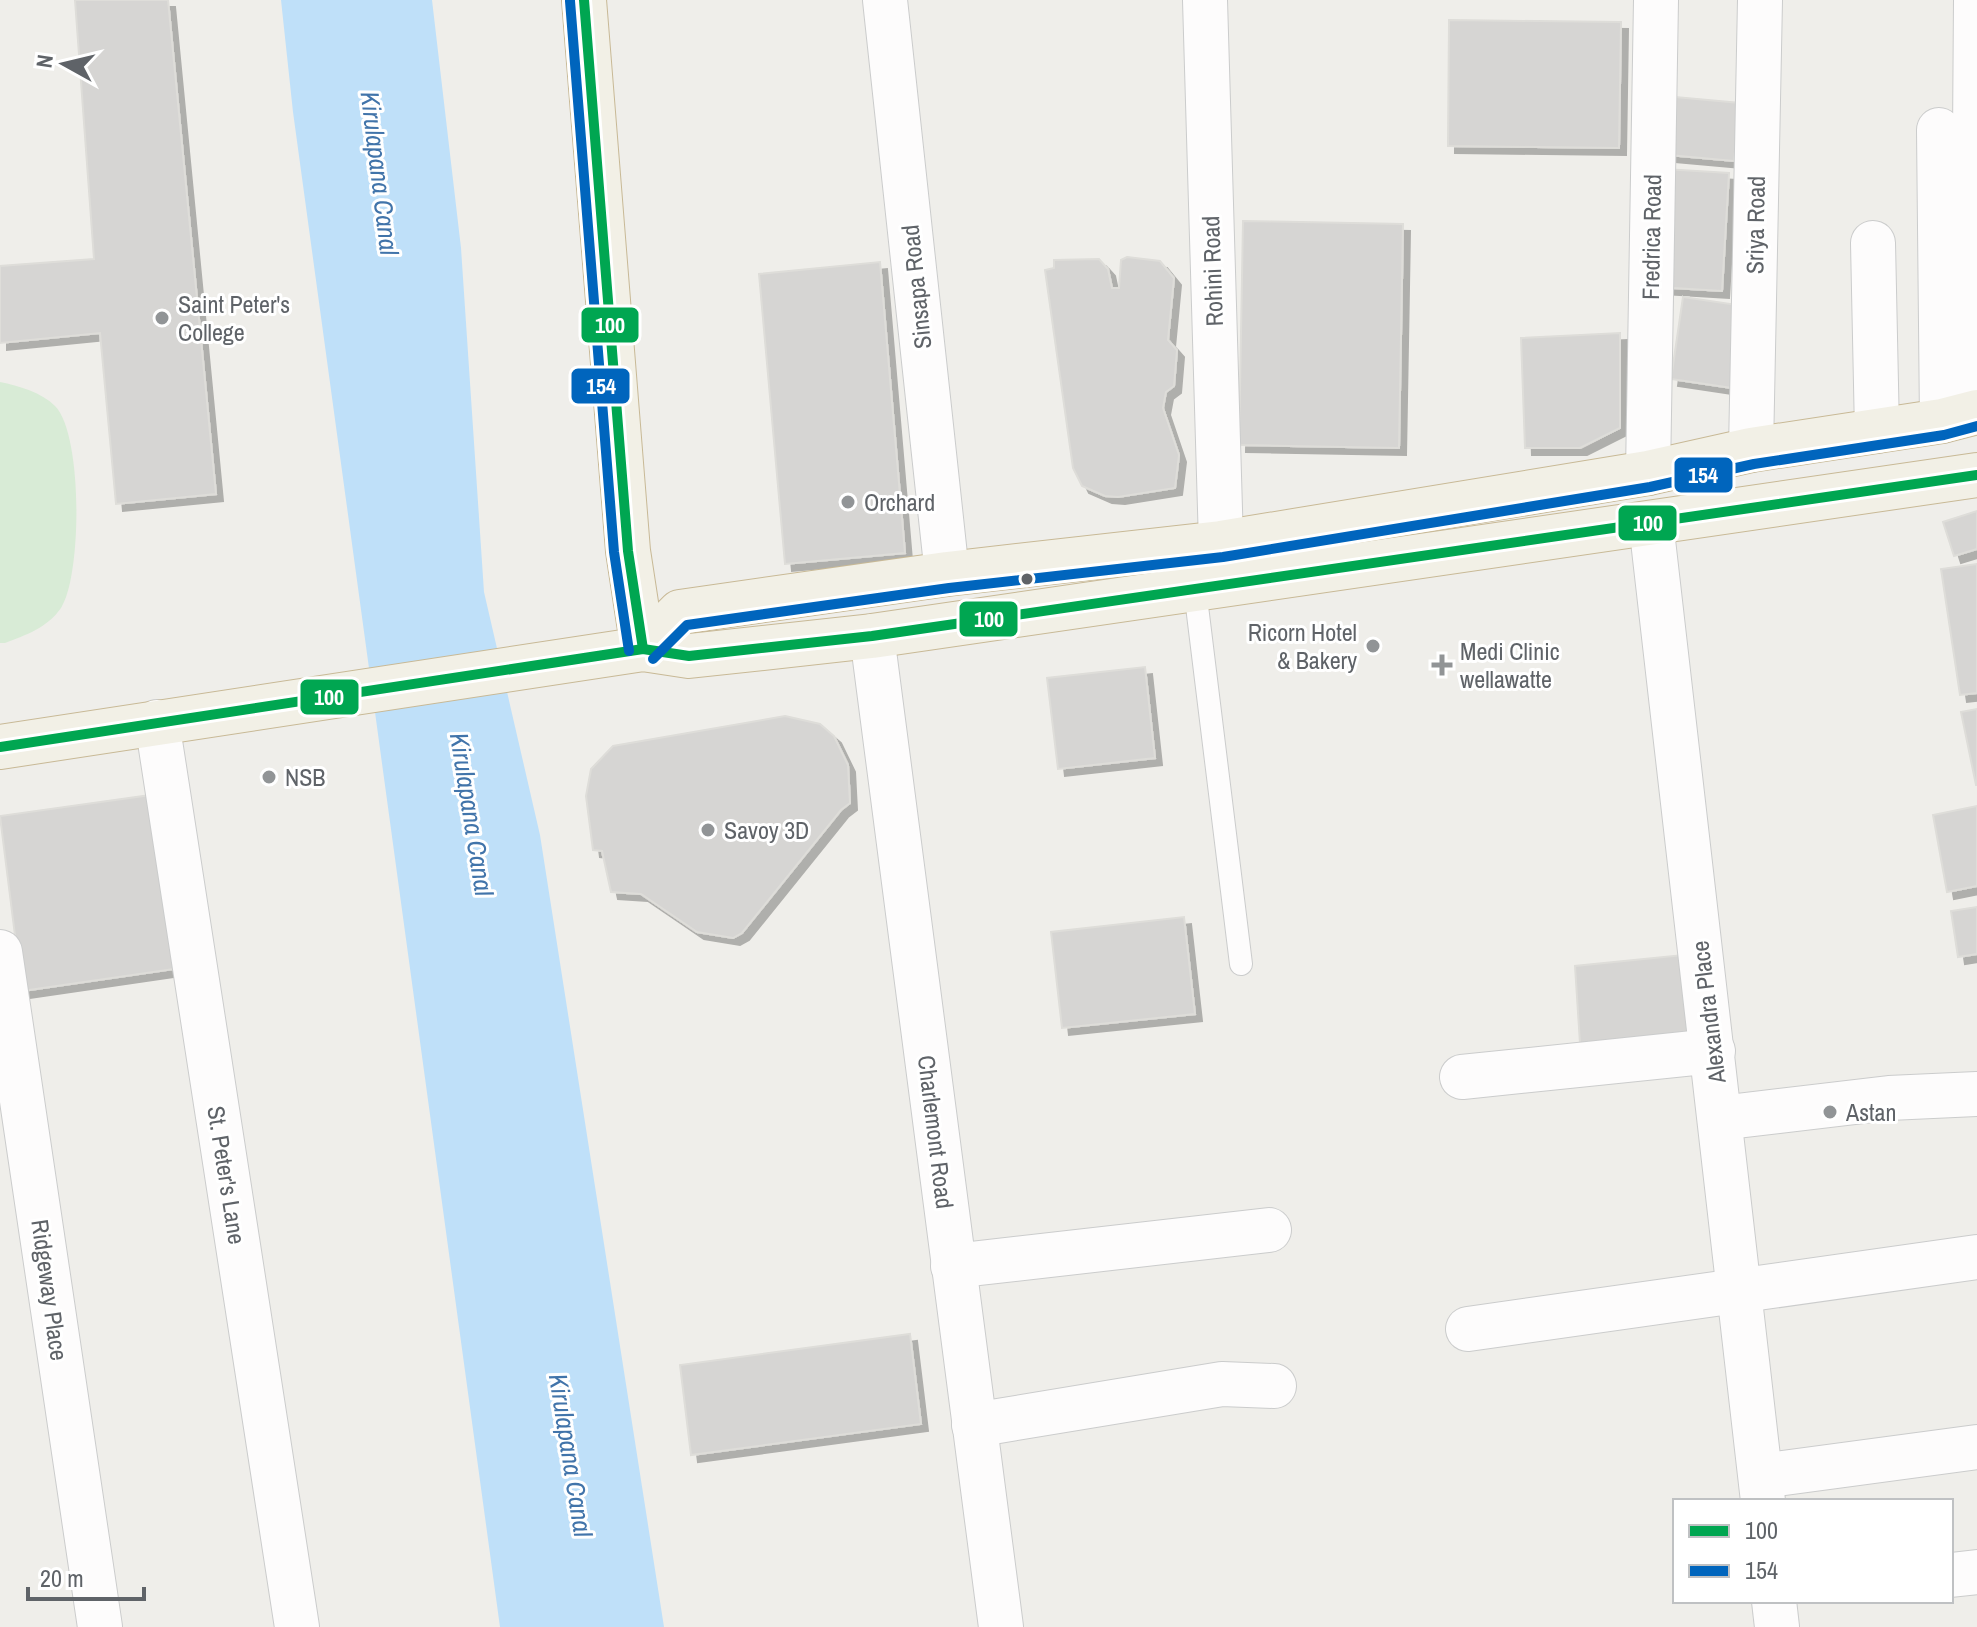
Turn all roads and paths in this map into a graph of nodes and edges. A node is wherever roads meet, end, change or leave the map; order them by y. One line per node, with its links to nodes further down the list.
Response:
1 (584, 0): 21 (highway)
2 (885, 0): 18 (street, Sinsapa Road)
3 (1205, 0): 16 (street, Rohini Road)
4 (1656, 0): 12 (street, Fredrica Road)
5 (1760, 0): 11 (street, Sriya Road)
6 (1976, 0): 9 (street)
7 (1939, 130): 9 (street)
8 (1873, 243): 10 (street)
9 (1964, 415): 10 (highway)
10 (1877, 431): 11 (highway)
11 (1751, 450): 12 (highway)
12 (1648, 473): 14 (highway)
13 (1977, 475): 15 (highway)
14 (1378, 517): 16 (highway); 17 (highway)
15 (1651, 523): 17 (highway); 26 (street, Alexandra Place)
16 (1221, 543): 18 (highway)
17 (1388, 562): 19 (highway)
18 (947, 574): 21 (highway)
19 (1195, 590): 20 (highway); 25 (lane)
20 (872, 636): 21 (highway); 32 (street, Charlemont Road)
21 (643, 649): 22 (highway)
22 (157, 722): 23 (highway); 43 (street, St. Peter's Lane)
23 (0, 747)
24 (0, 952): 42 (street, Ridgeway Place)
25 (1241, 964)
26 (1713, 1051): 27 (street); 29 (street, Alexandra Place)
27 (1462, 1077)
28 (1977, 1094): 29 (street)
29 (1720, 1118): 33 (street, Alexandra Place)
30 (1269, 1230): 32 (street)
31 (1977, 1257): 33 (street)
32 (953, 1266): 36 (street, Charlemont Road)
33 (1739, 1288): 34 (street); 38 (street, Alexandra Place)
34 (1468, 1329)
35 (1274, 1386): 36 (street)
36 (974, 1425): 44 (street, Charlemont Road)
37 (1977, 1447): 38 (street)
38 (1762, 1489)
39 (1977, 1572): 40 (street)
40 (1953, 1575)
41 (1774, 1603): 45 (street)
42 (100, 1627)
43 (297, 1627)
44 (1001, 1627)
45 (1777, 1627)

